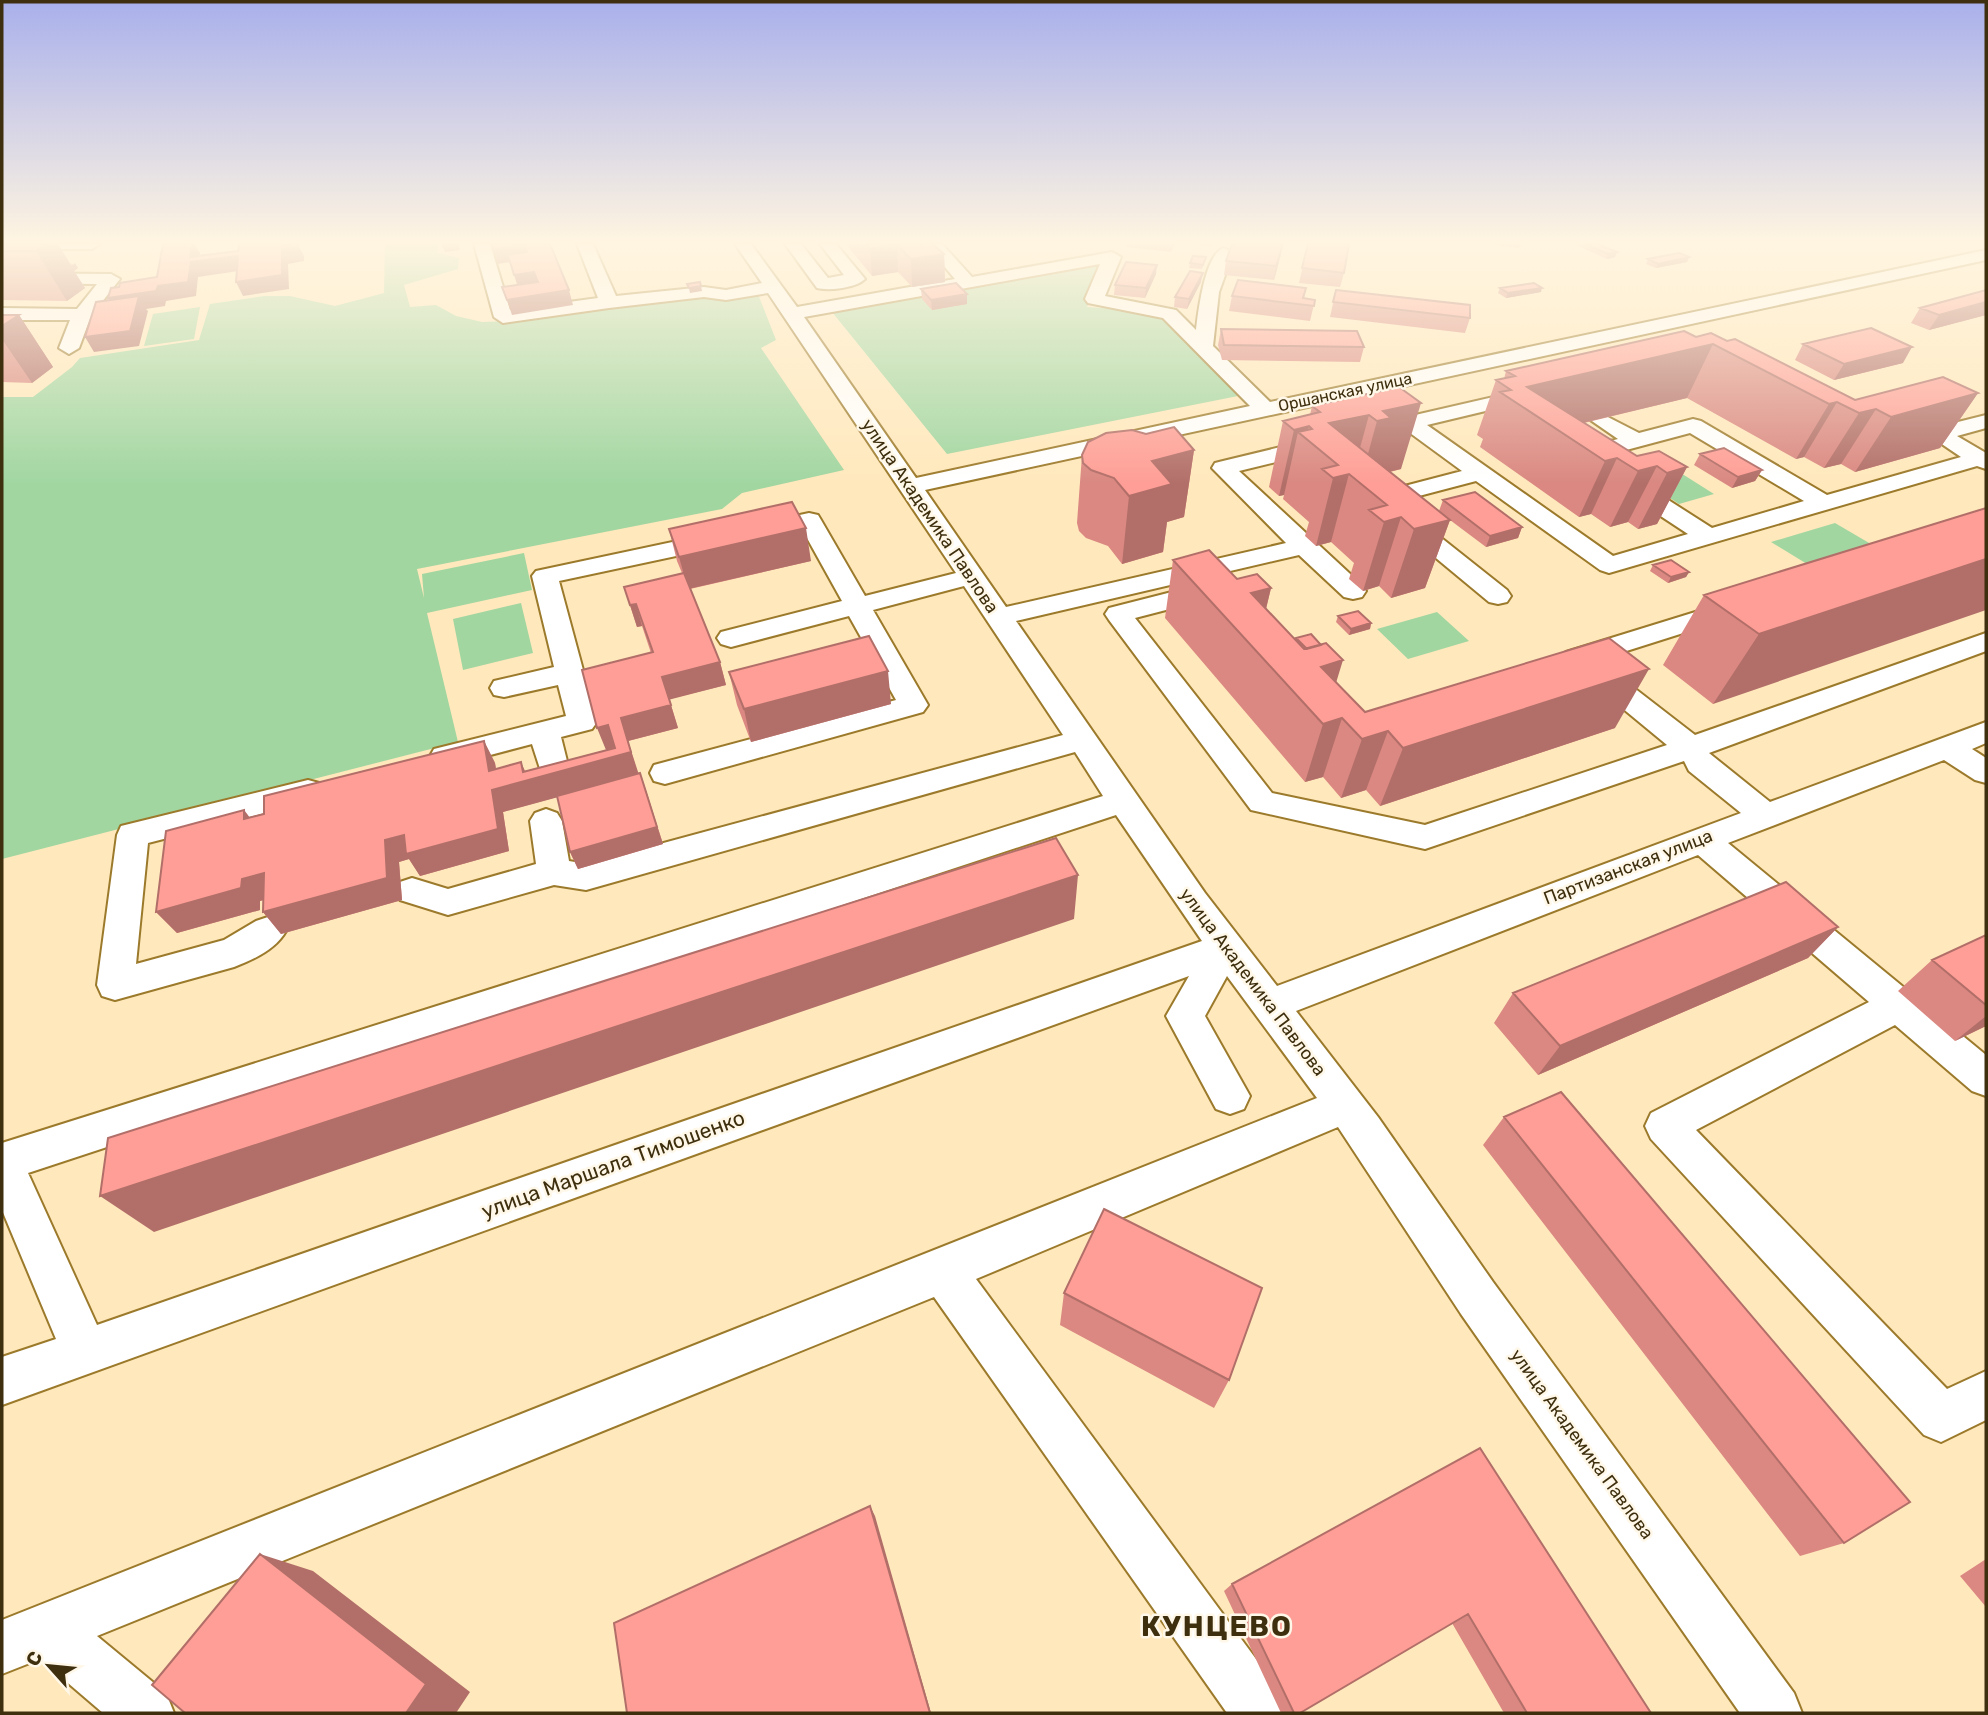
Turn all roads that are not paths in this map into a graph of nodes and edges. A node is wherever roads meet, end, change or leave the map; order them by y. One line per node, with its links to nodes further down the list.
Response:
1 (78, 324): 7 (street)
2 (798, 324): 19 (street, улица Академика Павлова)
3 (1179, 324): 8 (street)
4 (1206, 324): 8 (street)
5 (1671, 324): 6 (street, Оршанская улица)
6 (1635, 332): 9 (street); 11 (street, Оршанская улица)
7 (69, 348)
8 (1203, 348): 12 (street)
9 (1668, 348)
10 (1552, 390): 15 (street)
11 (1337, 393): 12 (street, Оршанская улица); 15 (street)
12 (1265, 409): 19 (street, Оршанская улица)
13 (1600, 419): 16 (street)
14 (1986, 421): 17 (street)
15 (1399, 426): 18 (street); 22 (street)
16 (1636, 441): 20 (street); 21 (street)
17 (1977, 462): 20 (street)
18 (1480, 473): 21 (street); 26 (street)
19 (910, 486): 23 (street, улица Академика Павлова)
20 (1824, 503): 21 (street)
21 (1706, 535)
22 (1304, 546): 24 (street); 29 (street)
23 (970, 577): 28 (street); 29 (street, улица Академика Павлова)
24 (1353, 591)
25 (1232, 596): 38 (street)
26 (1498, 596)
27 (1750, 603): 38 (street)
28 (859, 606): 30 (street); 32 (street); 42 (street)
29 (998, 617): 36 (street, улица Академика Павлова)
30 (732, 638)
31 (1986, 641): 38 (street)
32 (569, 673): 33 (street); 34 (street)
33 (504, 688)
34 (544, 732): 39 (street); 41 (street)
35 (1986, 732): 37 (street, Партизанская улица)
36 (1082, 740): 44 (street, улица Академика Павлова); 48 (street)
37 (1947, 747): 40 (street); 45 (street, Партизанская улица)
38 (1691, 748): 45 (street)
39 (424, 762)
40 (1986, 772)
41 (555, 773)
42 (665, 773)
43 (332, 785): 50 (street)
44 (1123, 801): 51 (street, улица Академика Павлова); 57 (street)
45 (1766, 816): 47 (street, Партизанская улица)
46 (546, 821): 48 (street)
47 (1701, 839): 52 (street, Партизанская улица); 53 (street)
48 (554, 872): 49 (street)
49 (412, 891)
50 (268, 931)
51 (1225, 948): 52 (street, улица Академика Павлова); 55 (street); 59 (street, улица Маршала Тимошенко)
52 (1270, 1004): 56 (street, улица Академика Павлова)
53 (1899, 1005): 54 (street); 61 (street)
54 (1986, 1079)
55 (1230, 1096)
56 (1345, 1105): 58 (street); 65 (street, улица Академика Павлова)
57 (3, 1162): 59 (street)
58 (943, 1271): 62 (street); 64 (street)
59 (85, 1351): 60 (street, улица Маршала Тимошенко)
60 (2, 1381)
61 (1986, 1395)
62 (24, 1638): 63 (street)
63 (146, 1713)
64 (1261, 1713)
65 (1774, 1713)

